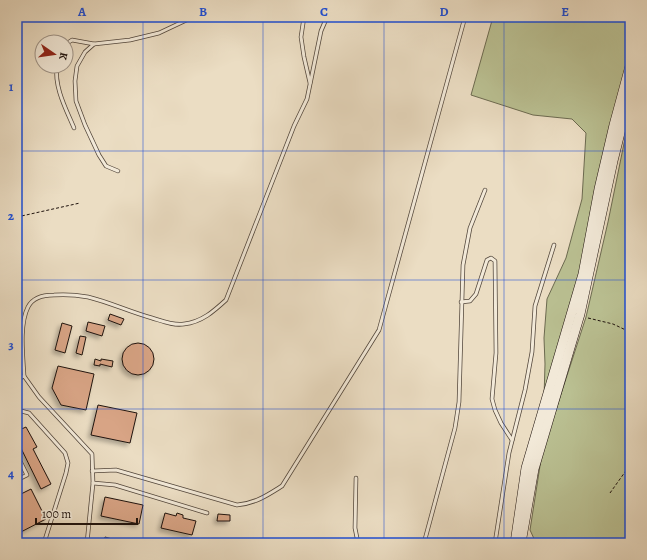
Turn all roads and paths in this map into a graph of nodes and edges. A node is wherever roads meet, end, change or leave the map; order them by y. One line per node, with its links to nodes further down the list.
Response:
1 (193, 17): 6 (lane)
2 (304, 17): 9 (lane)
3 (327, 17): 9 (lane)
4 (465, 17): 26 (lane)
5 (74, 40): 6 (lane)
6 (94, 44): 12 (lane)
7 (630, 66): 37 (main road)
8 (56, 74): 11 (lane)
9 (311, 84): 20 (lane)
10 (630, 93): 18 (main road)
11 (74, 128)
12 (118, 171)
13 (485, 190): 17 (lane)
14 (80, 203): 15 (path)
15 (17, 217)
16 (554, 245): 23 (lane)
17 (461, 302): 23 (lane); 35 (lane)
18 (580, 316): 19 (path); 38 (main road)
19 (630, 332)
20 (24, 376): 21 (lane); 26 (lane)
21 (17, 380)
22 (17, 410): 32 (lane)
23 (512, 440): 36 (lane)
24 (17, 455): 28 (lane)
25 (630, 465): 30 (path)
26 (92, 472): 29 (lane)
27 (356, 478): 34 (lane)
28 (17, 480)
29 (93, 484): 31 (lane); 33 (lane)
30 (610, 493)
31 (207, 513)
32 (44, 543)
33 (87, 543)
34 (358, 543)
35 (424, 543)
36 (495, 543)
37 (515, 543)
38 (521, 543)

